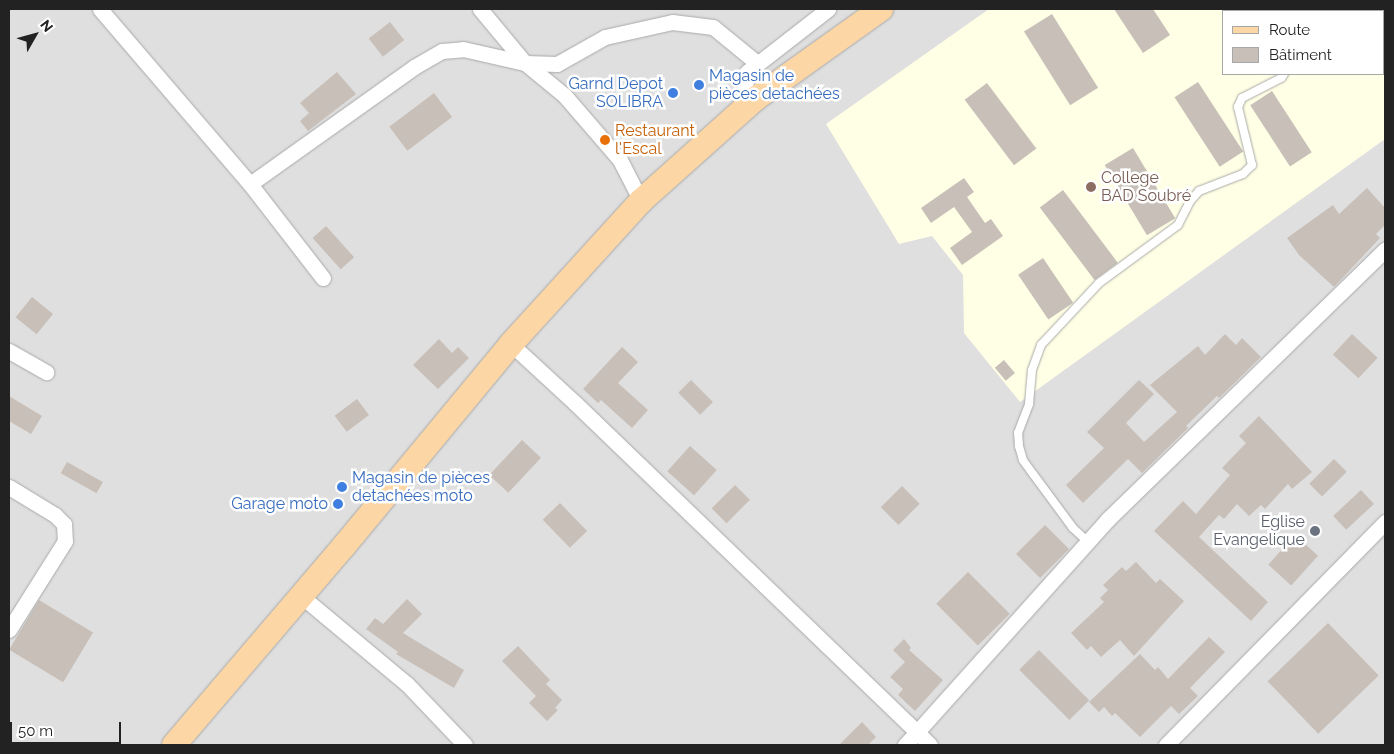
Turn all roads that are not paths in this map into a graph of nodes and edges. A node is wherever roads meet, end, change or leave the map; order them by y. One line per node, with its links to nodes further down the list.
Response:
1 (100, 9): 9 (street)
2 (480, 9): 5 (street)
3 (828, 9): 6 (street)
4 (881, 9): 8 (main road)
5 (525, 63): 6 (street); 9 (street); 10 (street)
6 (757, 63): 8 (street)
7 (1283, 75): 18 (lane)
8 (755, 99): 10 (main road)
9 (250, 184): 12 (street)
10 (642, 201): 13 (main road)
11 (1385, 250): 18 (street)
12 (323, 278)
13 (511, 344): 19 (main road); 21 (street)
14 (9, 351): 15 (street)
15 (46, 372)
16 (9, 487): 20 (street)
17 (1385, 522): 26 (street)
18 (1088, 542): 21 (street)
19 (300, 595): 22 (main road); 23 (street)
20 (9, 630)
21 (917, 732): 24 (street); 25 (street)
22 (174, 745)
23 (465, 745)
24 (905, 745)
25 (930, 745)
26 (1166, 745)

